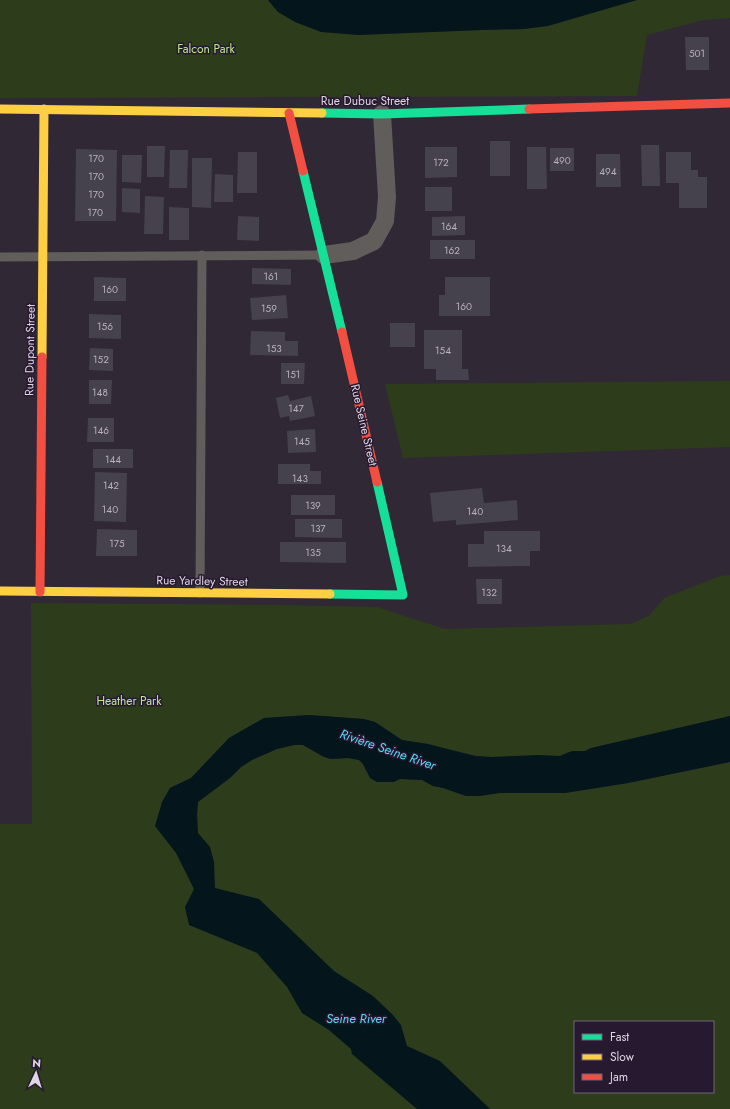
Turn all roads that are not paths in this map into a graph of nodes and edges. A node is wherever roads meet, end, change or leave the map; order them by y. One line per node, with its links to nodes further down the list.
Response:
1 (730, 103): 5 (street, Rue Dubuc Street)
2 (0, 109): 3 (street, Rue Dubuc Street)
3 (44, 109): 4 (street, Rue Dubuc Street); 9 (street, Rue Dupont Street)
4 (289, 113): 5 (street, Rue Dubuc Street); 6 (street, Rue Seine Street)
5 (382, 114): 6 (street)
6 (324, 255): 7 (lane); 13 (street, Rue Seine Street)
7 (202, 256): 9 (lane); 12 (lane)
8 (0, 257): 9 (lane)
9 (43, 257): 11 (street, Rue Dupont Street)
10 (0, 591): 11 (street, Rue Yardley Street)
11 (40, 592): 12 (street, Rue Yardley Street)
12 (200, 593): 13 (street, Rue Yardley Street)
13 (403, 595)

